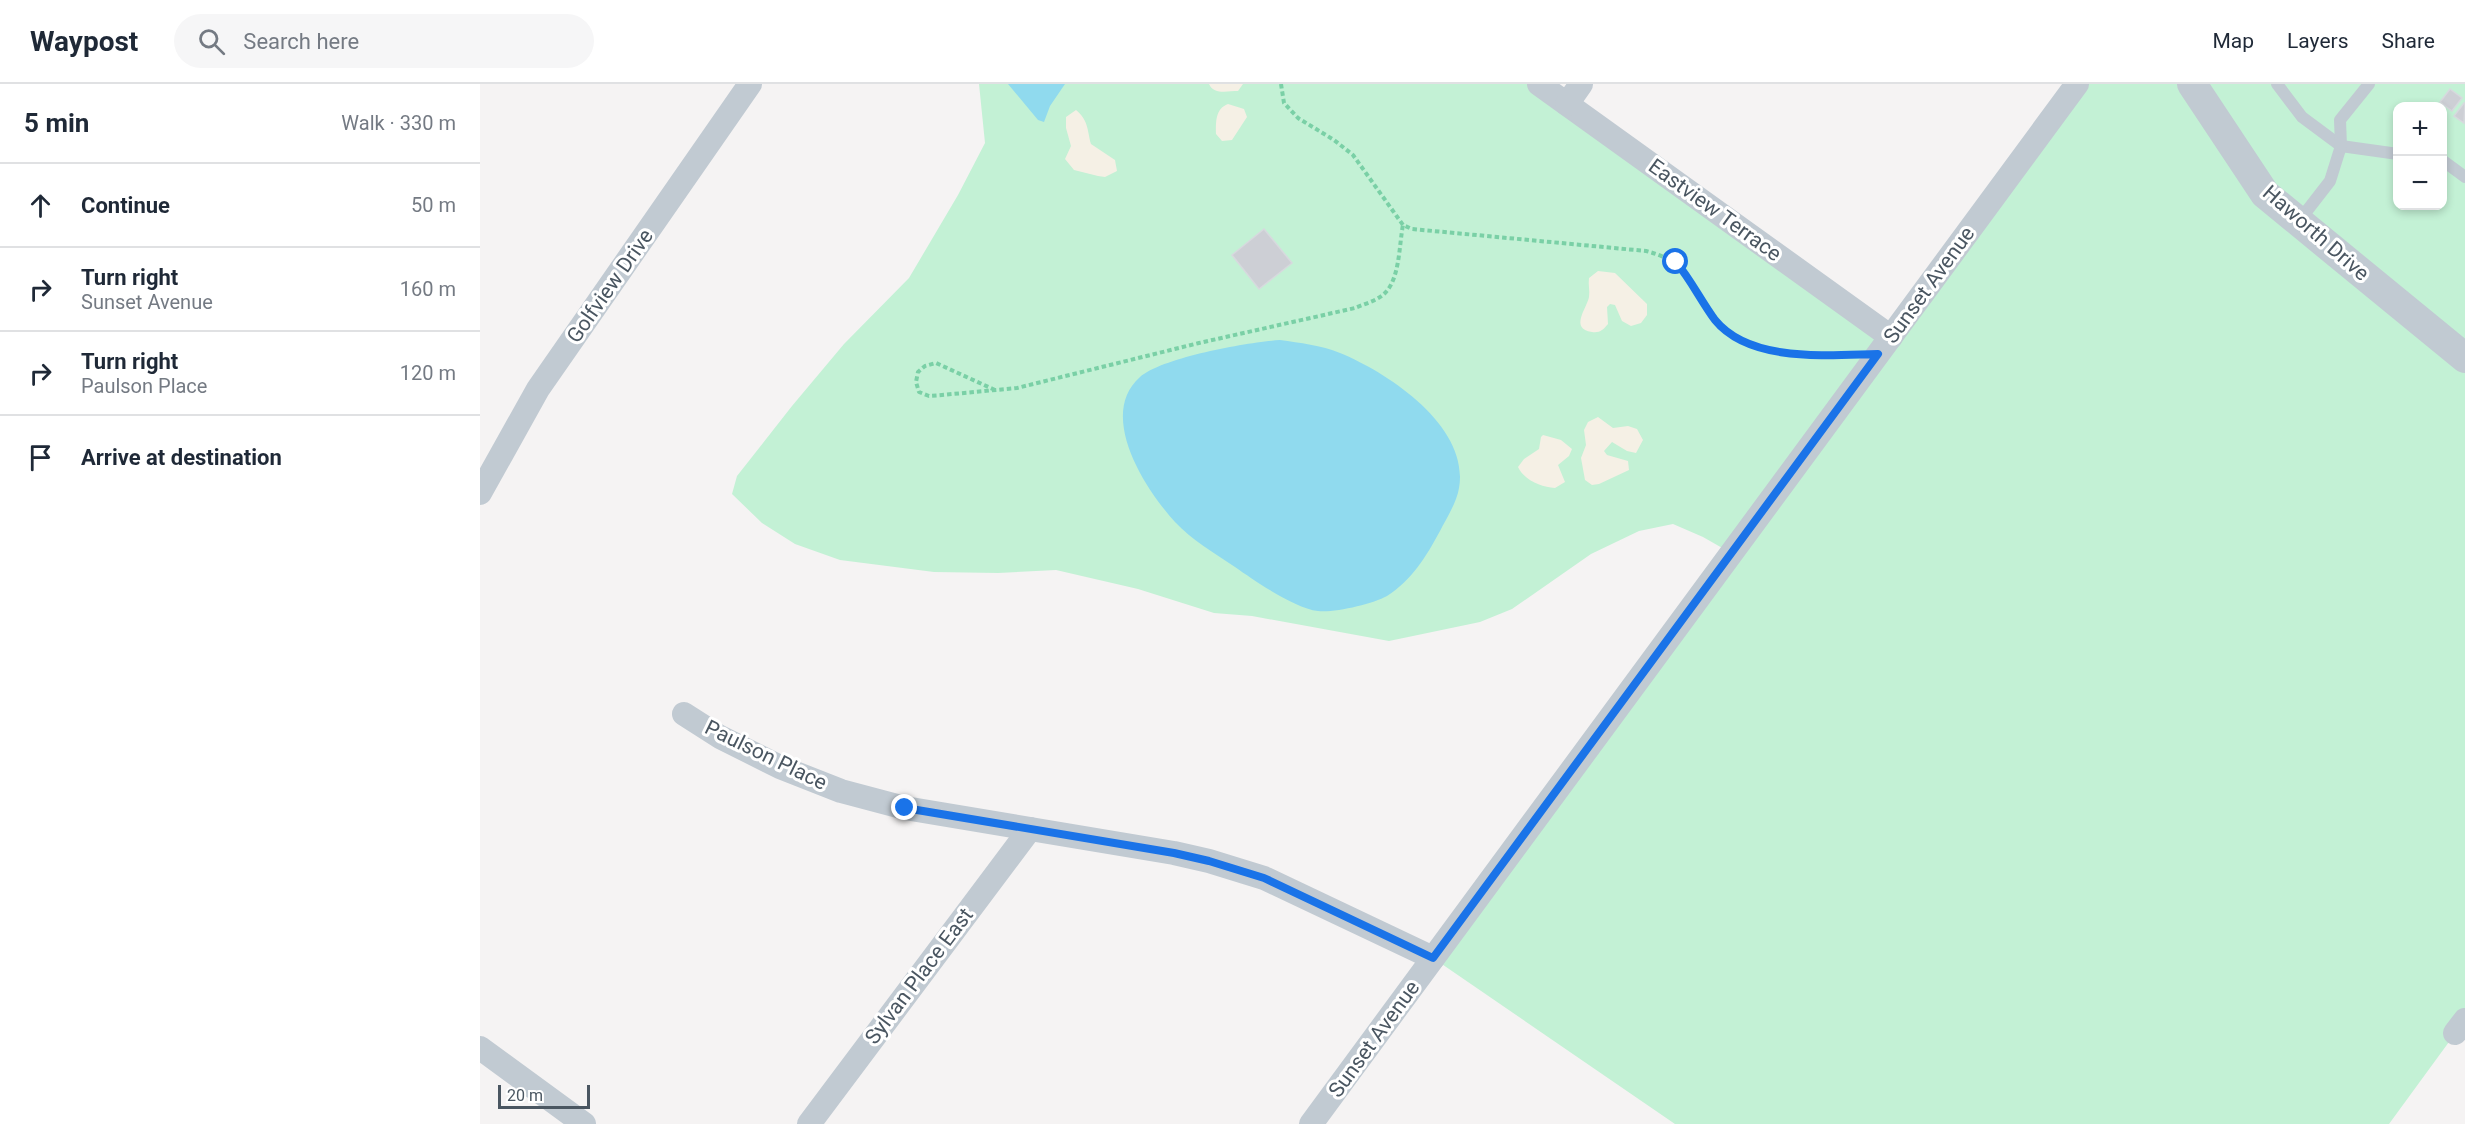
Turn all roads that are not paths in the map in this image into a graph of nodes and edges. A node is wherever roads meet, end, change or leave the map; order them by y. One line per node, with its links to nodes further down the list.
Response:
1 (750, 84): 16 (street, Golfview Drive)
2 (1539, 84): 8 (street, Eastview Terrace)
3 (1581, 84): 8 (street)
4 (2077, 84): 14 (street, Sunset Avenue)
5 (2192, 84): 13 (street, Haworth Drive)
6 (2277, 84): 9 (lane)
7 (2369, 84): 9 (lane)
8 (1567, 104): 14 (street, Eastview Terrace)
9 (2341, 147): 10 (lane); 13 (lane)
10 (2393, 154)
11 (2447, 164): 12 (lane)
12 (2465, 177)
13 (2298, 222): 15 (street, Haworth Drive)
14 (1884, 346): 19 (street, Sunset Avenue)
15 (2465, 358)
16 (480, 493)
17 (684, 714): 18 (street, Paulson Place)
18 (1030, 829): 19 (street, Paulson Place); 22 (street, Sylvan Place East)
19 (1433, 958): 23 (street, Sunset Avenue)
20 (480, 1048): 21 (street)
21 (584, 1124)
22 (809, 1124)
23 (1311, 1124)

